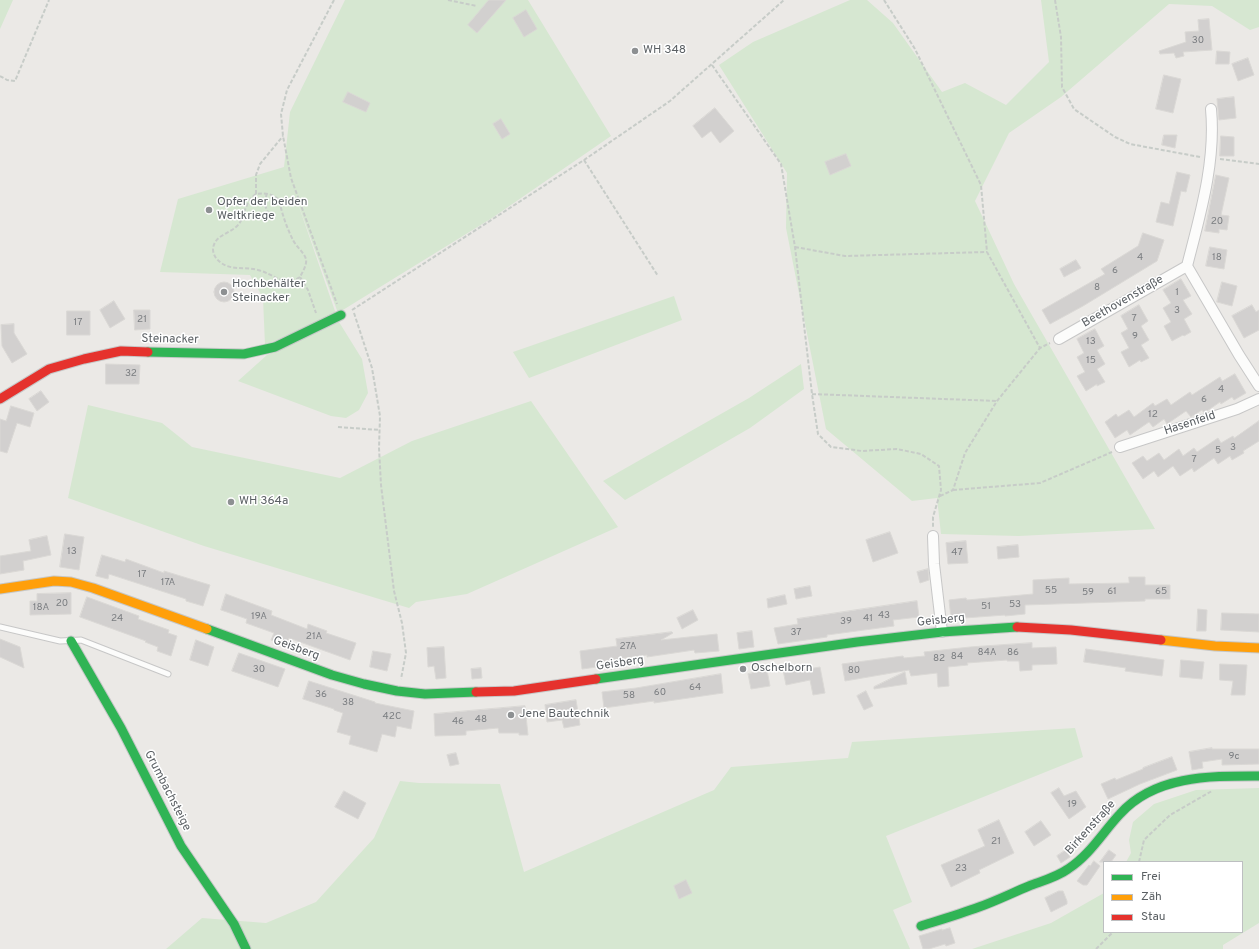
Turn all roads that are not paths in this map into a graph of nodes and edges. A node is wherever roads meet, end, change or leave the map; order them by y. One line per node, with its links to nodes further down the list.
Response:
1 (1211, 109): 2 (street)
2 (1187, 266): 4 (street, Beethovenstraße); 5 (street)
3 (341, 315): 6 (street, Steinacker)
4 (1059, 339)
5 (1259, 386)
6 (0, 399)
7 (1259, 400): 8 (street, Hasenfeld)
8 (1120, 447)
9 (933, 536): 12 (street)
10 (0, 589): 12 (street, Geisberg)
11 (0, 627): 13 (lane)
12 (942, 632): 14 (street, Geisberg)
13 (71, 641): 15 (lane); 18 (street, Grumbachsteige)
14 (1259, 648)
15 (168, 674)
16 (1259, 776): 17 (street, Birkenstraße)
17 (921, 926)
18 (246, 949)

